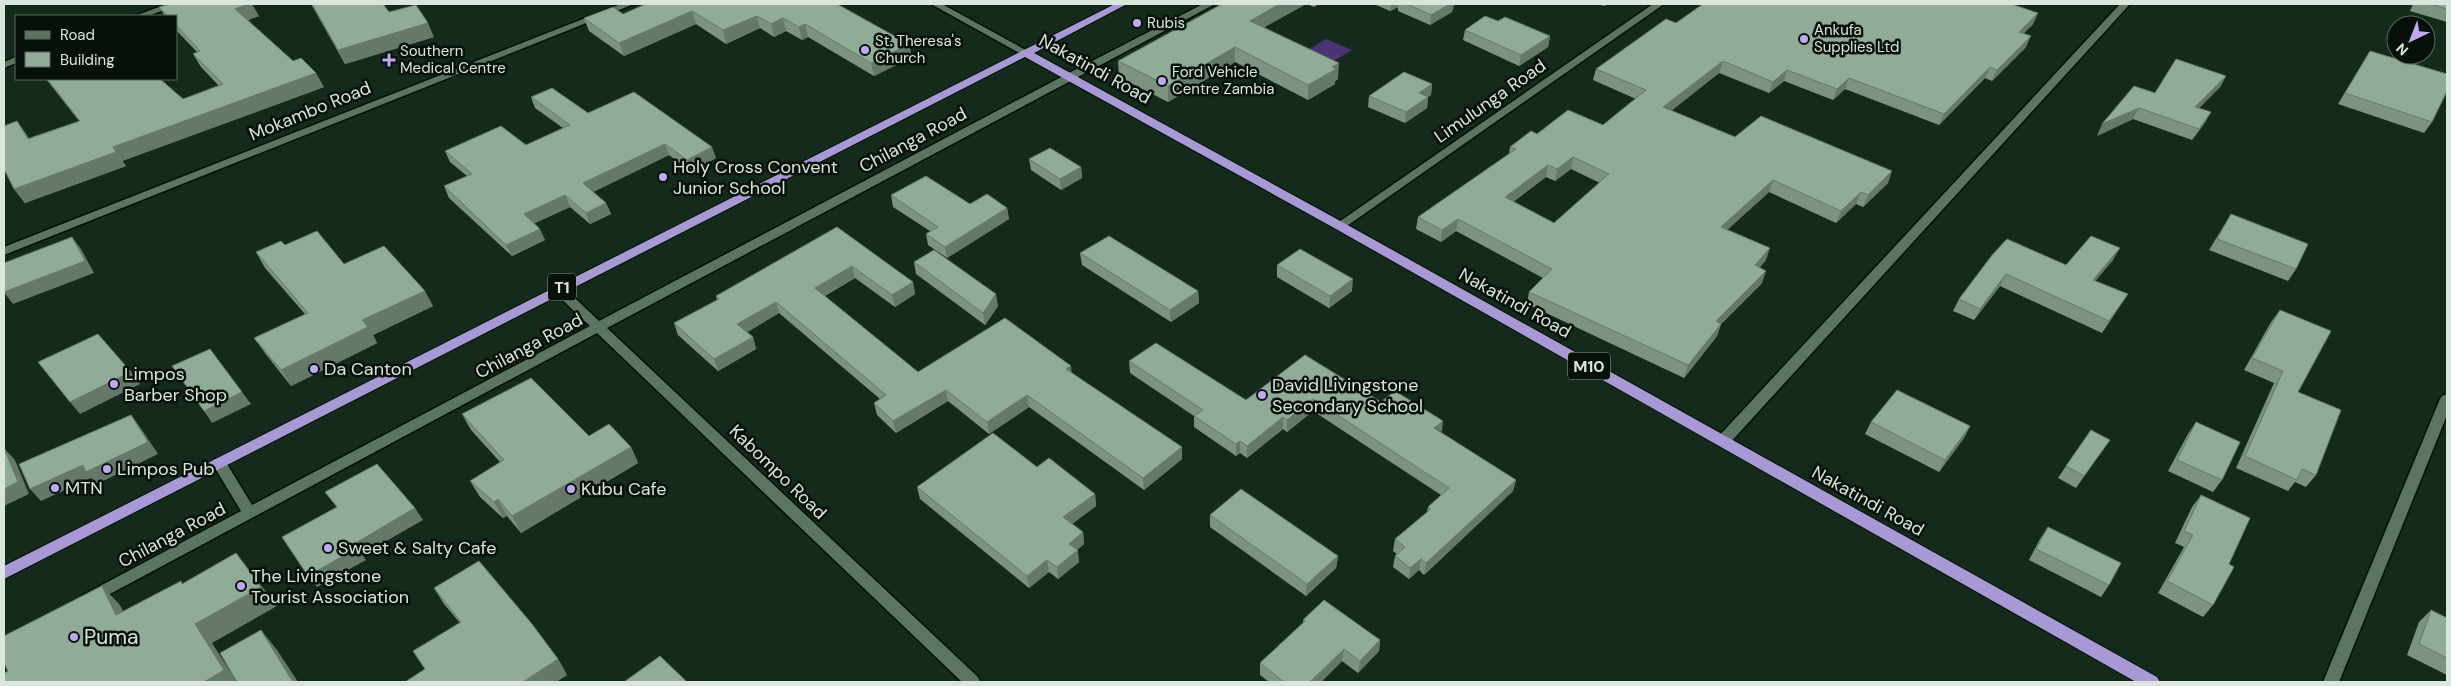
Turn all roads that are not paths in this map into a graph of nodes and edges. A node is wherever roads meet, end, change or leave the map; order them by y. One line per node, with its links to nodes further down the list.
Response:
1 (176, 4): 8 (street)
2 (628, 4): 12 (street, Mokambo Road)
3 (936, 4): 9 (street, Nakatindi Road)
4 (1122, 4): 9 (highway, T1)
5 (1210, 4): 10 (street, Chilanga Road)
6 (1660, 4): 11 (street, Limulunga Road)
7 (2125, 4): 16 (street)
8 (143, 15)
9 (1026, 52): 10 (highway, Nakatindi Road / M10); 13 (highway, T1)
10 (1070, 76): 11 (highway, Nakatindi Road / M10); 14 (street, Chilanga Road)
11 (1340, 226): 16 (highway, Nakatindi Road / M10)
12 (4, 251)
13 (558, 289): 14 (street, Kabompo Road); 17 (highway, T1)
14 (599, 328): 18 (street, Chilanga Road); 21 (street, Kabompo Road)
15 (2447, 399): 23 (street)
16 (1723, 441): 22 (highway, Nakatindi Road / M10)
17 (219, 463): 18 (street); 19 (highway, T1)
18 (250, 514): 20 (street, Chilanga Road)
19 (4, 573)
20 (74, 606)
21 (972, 682)
22 (2151, 682)
23 (2332, 682)

